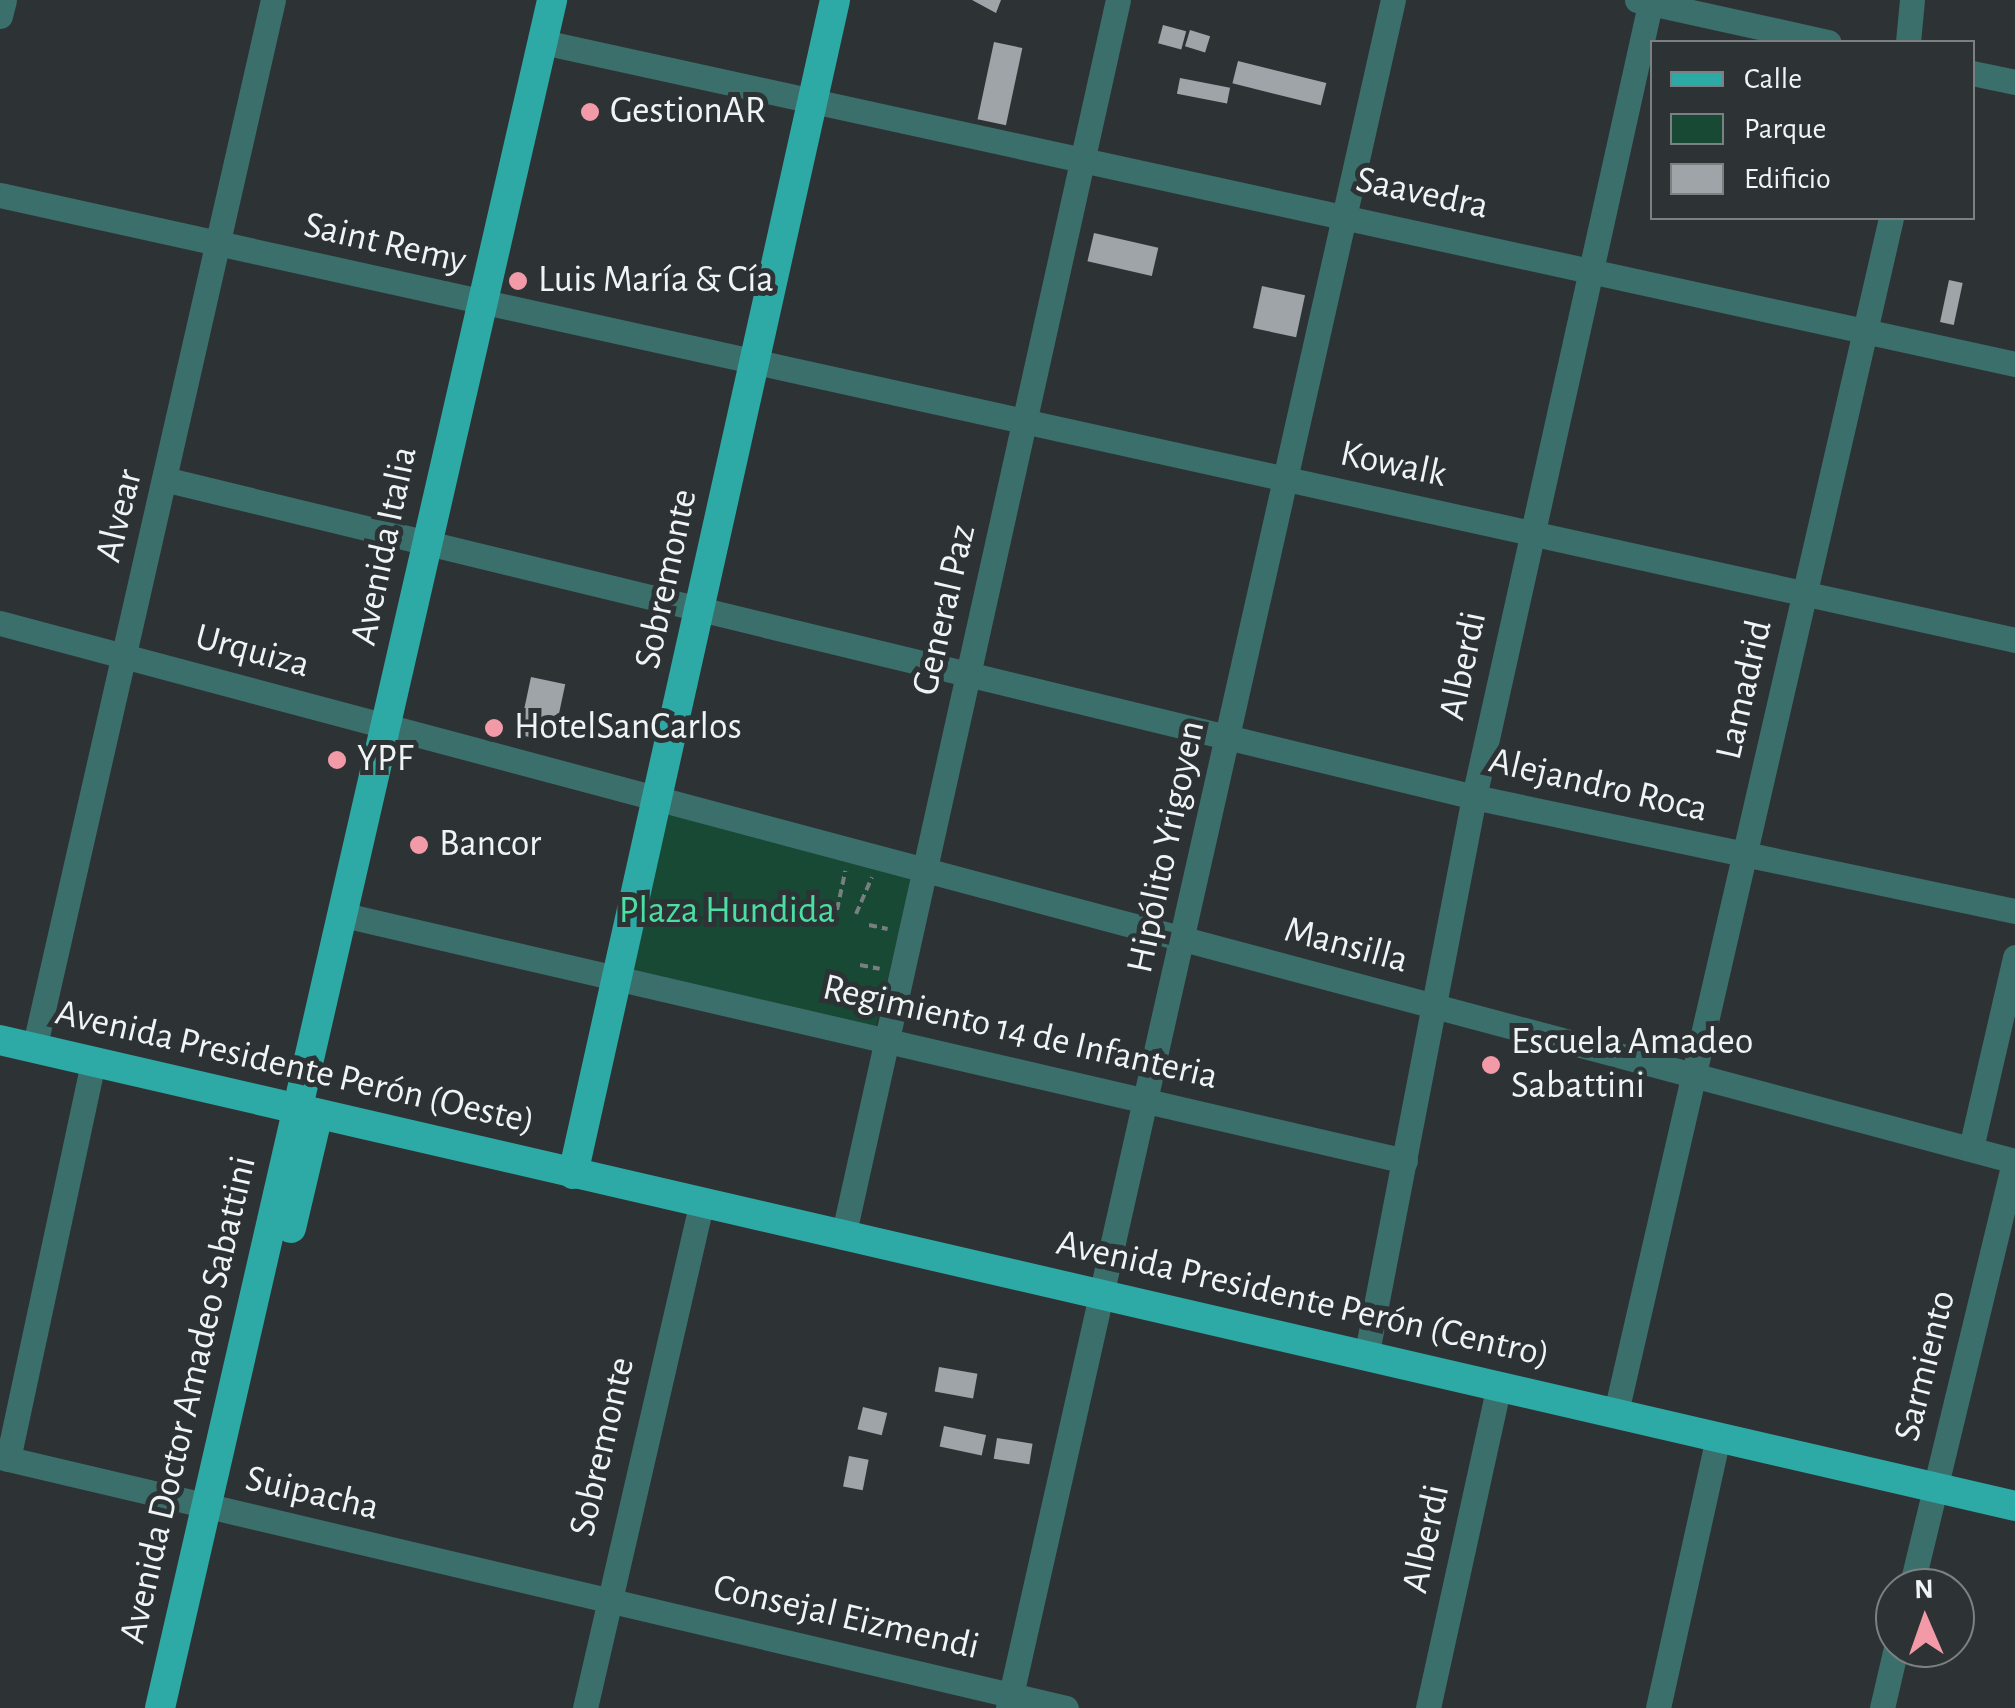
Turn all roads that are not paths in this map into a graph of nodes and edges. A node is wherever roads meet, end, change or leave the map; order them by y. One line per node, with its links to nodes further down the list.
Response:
1 (4, 0): 9 (street)
2 (273, 0): 20 (street, Alvear)
3 (552, 0): 12 (main road, Avenida Italia)
4 (835, 0): 15 (main road, Sobremonte)
5 (1118, 0): 16 (street, General Paz)
6 (1393, 0): 18 (street, Hipólito Yrigoyen)
7 (1912, 0): 11 (street)
8 (1646, 1): 10 (street); 21 (street, Alberdi)
9 (0, 16)
10 (1819, 40)
11 (1908, 40)
12 (543, 42): 15 (street, Saavedra); 22 (main road, Avenida Italia)
13 (1975, 74): 14 (street)
14 (2015, 82)
15 (814, 100): 16 (street, Saavedra); 24 (main road, Sobremonte)
16 (1082, 158): 18 (street, Saavedra); 26 (street, General Paz)
17 (0, 196): 20 (street, Saint Remy)
18 (1346, 216): 21 (street, Saavedra); 28 (street, Hipólito Yrigoyen)
19 (1890, 220): 23 (street, Lamadrid)
20 (219, 245): 22 (street, Saint Remy); 27 (street, Alvear)
21 (1586, 267): 23 (street, Saavedra); 29 (street, Alberdi)
22 (478, 304): 24 (street, Saint Remy); 30 (main road, Avenida Italia)
23 (1866, 330): 25 (street, Saavedra); 31 (street, Lamadrid)
24 (755, 363): 26 (street, Kowalk); 32 (main road, Sobremonte)
25 (2015, 364)
26 (1025, 424): 28 (street, Kowalk); 36 (street, General Paz)
27 (168, 480): 30 (street, Alejandro Roca); 35 (street, Alvear)
28 (1288, 482): 29 (street, Kowalk); 38 (street, Hipólito Yrigoyen)
29 (1531, 532): 31 (street, Kowalk); 39 (street, Alberdi)
30 (425, 546): 32 (street, Alejandro Roca); 37 (main road, Avenida Italia)
31 (1806, 596): 34 (street, Kowalk); 41 (street, Lamadrid)
32 (700, 611): 36 (street, Alejandro Roca); 40 (main road, Sobremonte)
33 (0, 624): 35 (street, Urquiza)
34 (2015, 640)
35 (124, 656): 37 (street, Urquiza); 51 (street, Alvear)
36 (970, 675): 38 (street, Alejandro Roca); 42 (street, General Paz)
37 (387, 728): 40 (street, Urquiza); 44 (main road, Avenida Italia)
38 (1229, 738): 39 (street, Alejandro Roca); 45 (street, Hipólito Yrigoyen)
39 (1474, 796): 41 (street, Alejandro Roca); 48 (street, Alberdi)
40 (659, 798): 42 (street, Mansilla); 47 (main road, Sobremonte)
41 (1745, 857): 43 (street, Alejandro Roca); 53 (street, Lamadrid)
42 (925, 871): 45 (street, Mansilla); 50 (street, General Paz)
43 (2015, 910)
44 (344, 915): 47 (street, Regimiento 14 de Infanteria); 55 (main road, Avenida Italia)
45 (1185, 942): 48 (street, Mansilla); 54 (street, Hipólito Yrigoyen)
46 (2015, 958): 56 (street)
47 (618, 980): 50 (street, Regimiento 14 de Infanteria); 59 (main road, Sobremonte)
48 (1436, 1010): 53 (street, Mansilla); 57 (street, Alberdi)
49 (0, 1040): 51 (main road, Avenida Presidente Perón (Oeste))
50 (888, 1040): 54 (street, Regimiento 14 de Infanteria); 61 (street, General Paz)
51 (34, 1049): 52 (main road, Avenida Presidente Perón (Oeste))
52 (93, 1063): 55 (main road, Avenida Presidente Perón (Oeste)); 67 (street)
53 (1691, 1080): 56 (street, Mansilla); 65 (street, Lamadrid)
54 (1148, 1102): 57 (street, Regimiento 14 de Infanteria); 62 (street, Hipólito Yrigoyen)
55 (308, 1112): 59 (main road, Avenida Presidente Perón (Oeste)); 70 (main road, Avenida Doctor Amadeo Sabattini)
56 (1972, 1148): 58 (street, Mansilla)
57 (1405, 1161): 63 (street, Alberdi)
58 (2014, 1161): 68 (street, Sarmiento)
59 (573, 1174): 60 (main road, Avenida Presidente Perón (Centro))
60 (701, 1204): 61 (main road, Avenida Presidente Perón (Centro)); 72 (street, Sobremonte)
61 (843, 1236): 62 (main road, Avenida Presidente Perón (Centro))
62 (1106, 1295): 63 (main road, Avenida Presidente Perón (Centro)); 74 (street, Hipólito Yrigoyen)
63 (1366, 1352): 64 (main road, Avenida Presidente Perón (Centro))
64 (1499, 1386): 65 (main road, Avenida Presidente Perón (Centro)); 79 (street, Alberdi)
65 (1616, 1412): 66 (main road, Avenida Presidente Perón (Centro))
66 (1718, 1437): 68 (main road, Avenida Presidente Perón (Centro)); 80 (street)
67 (4, 1458): 70 (street, Suipacha)
68 (1935, 1488): 69 (main road, Avenida Presidente Perón (Centro)); 71 (street, Sarmiento)
69 (2015, 1506)
70 (214, 1509): 72 (street, Suipacha); 75 (main road, Avenida Doctor Amadeo Sabattini); 76 (main road, Avenida Doctor Amadeo Sabattini)
71 (1916, 1568)
72 (608, 1602): 74 (street, Consejal Eizmendi); 77 (street, Sobremonte)
73 (1891, 1668): 81 (street)
74 (1009, 1702): 78 (street, Consejal Eizmendi)
75 (160, 1708)
76 (177, 1708)
77 (585, 1708)
78 (1066, 1708)
79 (1428, 1708)
80 (1658, 1708)
81 (1882, 1708)

